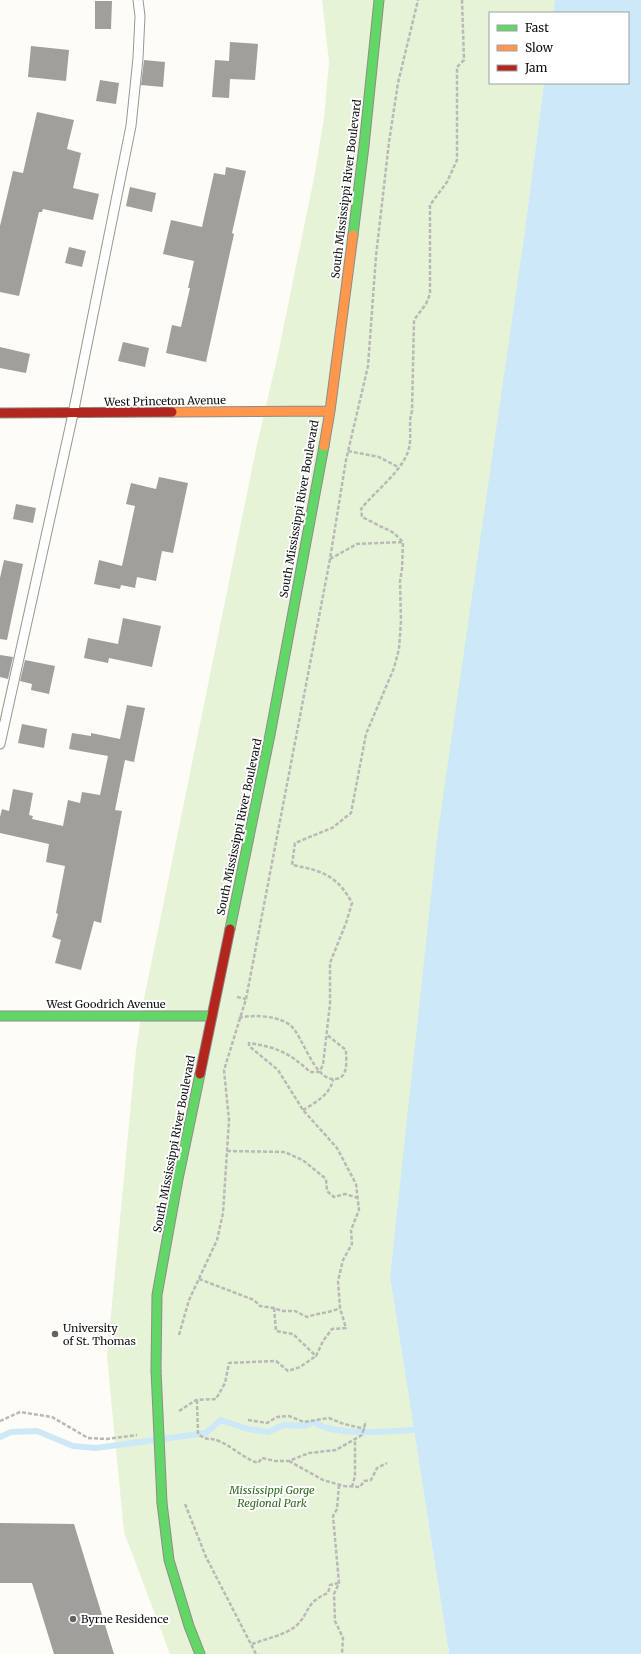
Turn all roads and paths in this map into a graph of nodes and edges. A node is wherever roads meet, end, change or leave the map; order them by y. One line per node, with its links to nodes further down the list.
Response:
1 (138, 0): 7 (lane)
2 (379, 0): 5 (street, South Mississippi River Boulevard)
3 (418, 0): 8 (path)
4 (462, 0): 9 (path)
5 (330, 411): 7 (street, West Princeton Avenue); 16 (street, South Mississippi River Boulevard)
6 (0, 414): 7 (street, West Princeton Avenue)
7 (73, 414): 12 (lane)
8 (348, 451): 9 (path); 11 (path)
9 (398, 467): 10 (path)
10 (403, 542): 11 (path); 18 (path)
11 (330, 559): 14 (path)
12 (0, 744)
13 (237, 997): 14 (path)
14 (246, 999): 17 (path)
15 (0, 1016): 16 (street, West Goodrich Avenue)
16 (212, 1016): 40 (street, South Mississippi River Boulevard, bridge)
17 (239, 1018): 19 (path); 22 (path)
18 (326, 1035): 19 (path); 20 (path)
19 (319, 1072): 20 (path); 21 (path)
20 (333, 1079): 21 (path)
21 (303, 1110): 23 (path)
22 (227, 1150): 23 (path); 24 (path)
23 (358, 1198): 26 (path)
24 (199, 1279): 25 (path); 27 (path)
25 (274, 1308): 26 (path); 26 (path)
26 (340, 1308)
27 (179, 1341)
28 (196, 1400): 33 (path)
29 (248, 1420): 31 (path)
30 (366, 1421): 31 (path)
31 (365, 1429): 32 (path)
32 (355, 1440): 33 (path); 36 (path)
33 (289, 1461): 35 (path)
34 (387, 1463): 36 (path)
35 (339, 1485): 36 (path); 38 (path)
36 (352, 1487)
37 (184, 1502): 39 (path)
38 (339, 1583): 39 (path); 42 (path)
39 (252, 1644): 41 (path)
40 (200, 1654)
41 (256, 1654)
42 (342, 1654)

